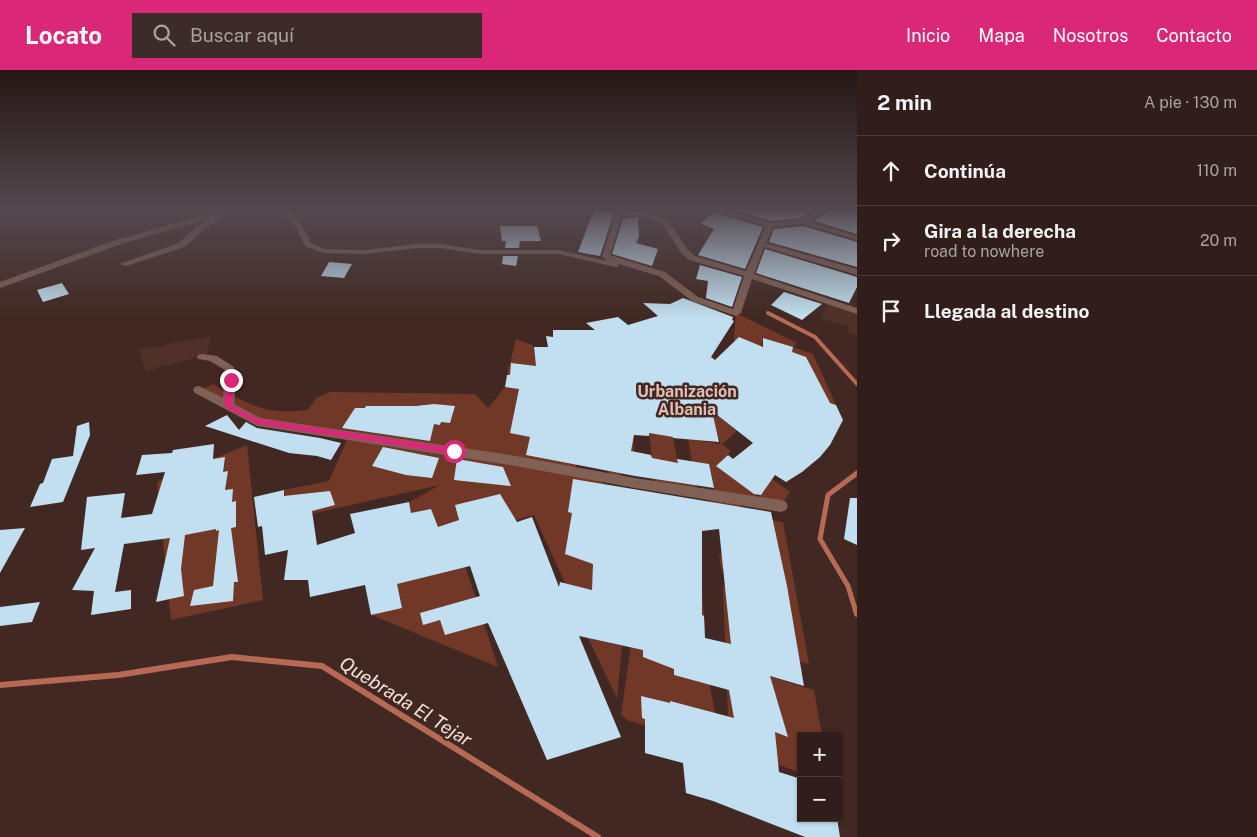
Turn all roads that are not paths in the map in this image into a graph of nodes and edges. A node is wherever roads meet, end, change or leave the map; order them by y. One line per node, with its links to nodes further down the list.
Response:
1 (108, 246): 12 (street)
2 (180, 246): 8 (street)
3 (312, 246): 9 (street)
4 (610, 246): 9 (street)
5 (680, 246): 11 (street)
6 (760, 246): 11 (street)
7 (767, 246): 10 (street)
8 (123, 264)
9 (648, 269): 11 (street)
10 (857, 272)
11 (749, 275): 13 (street)
12 (0, 285)
13 (857, 311)
14 (202, 357): 16 (street)
15 (199, 390): 16 (street)
16 (228, 406): 17 (street)
17 (781, 506)

